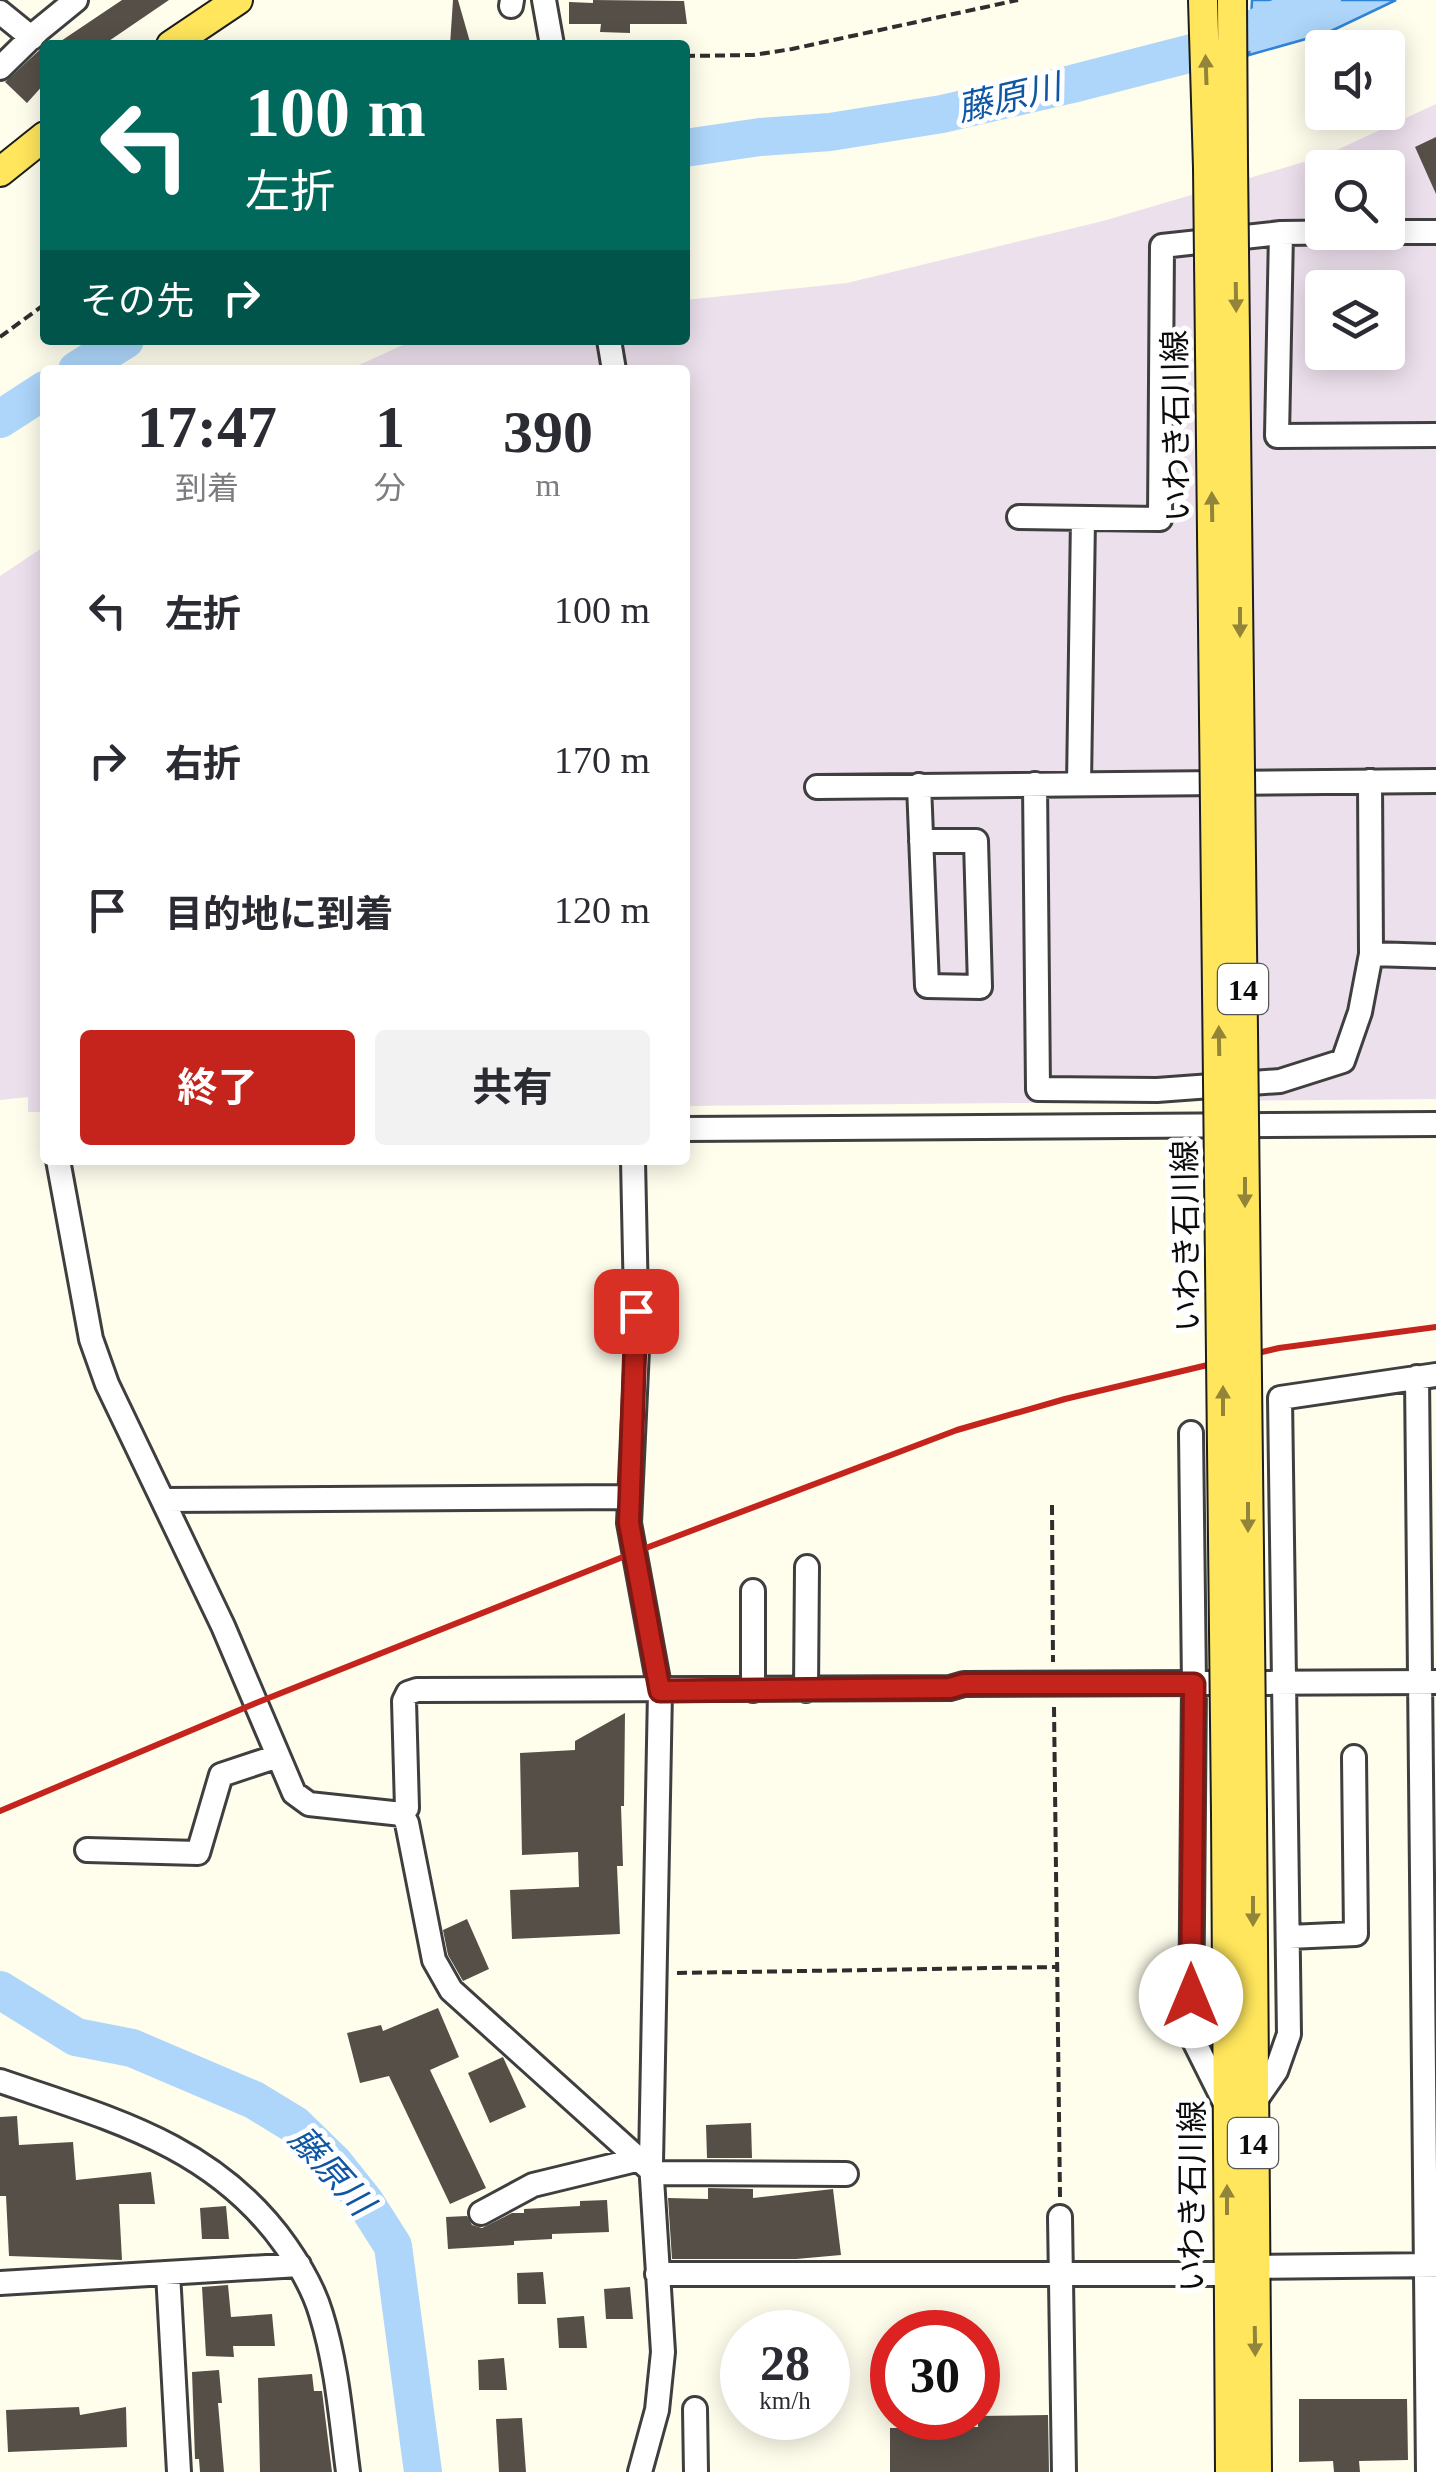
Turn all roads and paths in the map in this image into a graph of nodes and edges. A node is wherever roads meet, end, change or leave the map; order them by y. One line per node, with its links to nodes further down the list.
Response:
1 (76, 0): 8 (street)
2 (238, 0): 9 (main road)
3 (544, 0): 10 (street)
4 (1018, 0): 11 (path)
5 (1204, 0): 14 (main road, いわき石川線 / 14, one-way to 5)
6 (1232, 0): 14 (main road, いわき石川線 / 14)
7 (0, 12): 8 (street)
8 (32, 38): 12 (street)
9 (178, 40)
10 (551, 40)
11 (690, 56)
12 (0, 68)
13 (40, 140): 15 (main road)
14 (1221, 153): 61 (main road, いわき石川線 / 14, bridge)
15 (0, 172)
16 (1405, 232): 17 (street)
17 (1436, 232)
18 (1305, 233): 19 (street)
19 (1281, 234): 22 (street); 24 (street)
20 (40, 308): 21 (path)
21 (0, 337)
22 (1436, 434)
23 (1019, 517): 24 (street)
24 (1083, 518): 28 (street)
25 (1370, 781): 26 (street); 28 (street); 32 (street)
26 (1436, 781)
27 (1036, 784): 28 (street); 30 (street); 32 (street)
28 (1078, 784)
29 (817, 786): 30 (street)
30 (919, 786): 31 (street)
31 (921, 841): 31 (street)
32 (1371, 954): 33 (street)
33 (1436, 956)
34 (1436, 1124): 35 (street)
35 (690, 1128)
36 (59, 1165): 41 (street)
37 (633, 1165): 40 (street)
38 (1426, 1376): 45 (street); 48 (street)
39 (1191, 1433): 47 (street)
40 (630, 1496): 41 (street); 51 (street)
41 (163, 1500): 52 (street)
42 (1052, 1505): 46 (path)
43 (807, 1567): 50 (street)
44 (753, 1591): 49 (street)
45 (1428, 1682): 48 (street); 58 (street)
46 (1054, 1684): 47 (street); 50 (street); 57 (path)
47 (1194, 1684): 48 (street); 61 (street)
48 (1284, 1684): 56 (street)
49 (753, 1690): 50 (street); 51 (street)
50 (806, 1690)
51 (660, 1691): 54 (street); 59 (street)
52 (278, 1756): 54 (street); 55 (street)
53 (1354, 1756): 56 (street)
54 (402, 1814): 62 (street)
55 (87, 1850)
56 (1289, 1937): 61 (street)
57 (1057, 1967): 59 (path); 65 (path)
58 (1430, 1970): 67 (street)
59 (657, 1974): 62 (street)
60 (0, 2081): 66 (street)
61 (1240, 2106): 68 (main road, いわき石川線 / 14)
62 (647, 2166): 63 (street); 64 (street); 70 (street)
63 (846, 2174)
64 (481, 2213)
65 (1060, 2217): 71 (street)
66 (299, 2265): 69 (street); 75 (street)
67 (1431, 2265): 68 (street); 81 (street)
68 (1240, 2271): 71 (street); 79 (main road, いわき石川線 / 14); 80 (main road, いわき石川線 / 14, one-way to 80)
69 (168, 2273): 72 (street); 74 (street)
70 (657, 2274): 71 (street); 76 (street)
71 (1061, 2275): 78 (street)
72 (0, 2282)
73 (695, 2409): 77 (street)
74 (178, 2472)
75 (348, 2472)
76 (640, 2472)
77 (696, 2472)
78 (1064, 2472)
79 (1230, 2472)
80 (1257, 2472)
81 (1428, 2472)

